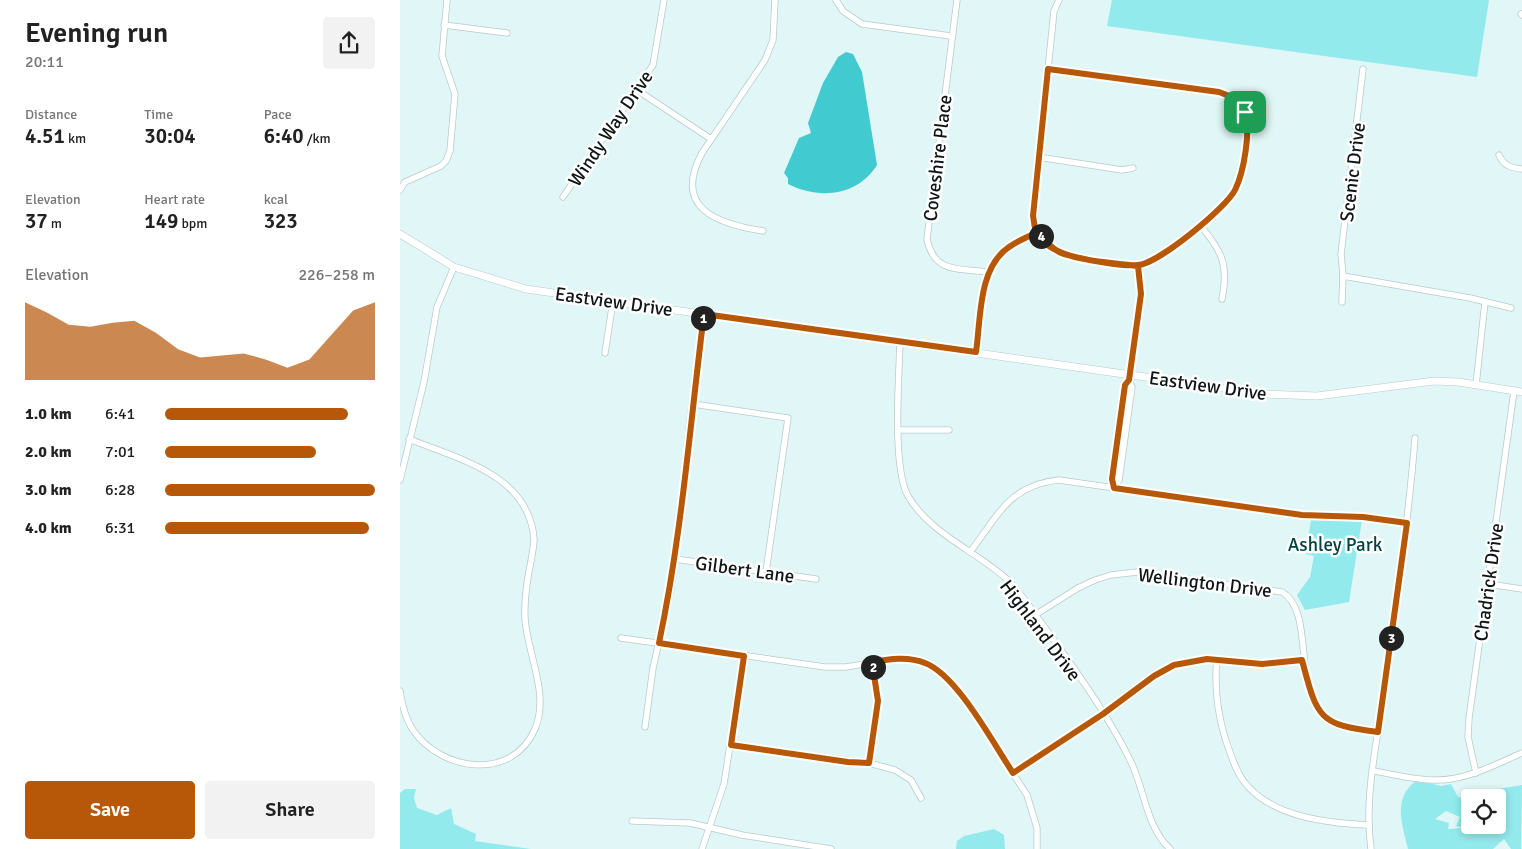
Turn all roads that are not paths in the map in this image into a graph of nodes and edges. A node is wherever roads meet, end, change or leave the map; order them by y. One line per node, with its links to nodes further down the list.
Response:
1 (447, 0): 7 (street)
2 (664, 0): 12 (street, Windy Way Drive)
3 (775, 0): 13 (street)
4 (836, 0): 9 (street)
5 (957, 0): 9 (street, Coveshire Place)
6 (1059, 0): 10 (street)
7 (444, 25): 8 (street); 18 (street)
8 (507, 33)
9 (951, 36): 26 (street, Coveshire Place)
10 (1048, 69): 15 (street); 20 (street)
11 (1363, 69): 27 (street, Scenic Drive)
12 (637, 90): 13 (street); 19 (street, Windy Way Drive)
13 (711, 139): 21 (street)
14 (1499, 155): 17 (street)
15 (1038, 158): 16 (street); 22 (street)
16 (1133, 168)
17 (1522, 169)
18 (400, 190)
19 (563, 197)
20 (1200, 225): 24 (street); 28 (street)
21 (763, 230)
22 (1037, 232): 24 (street); 26 (street)
23 (400, 234): 25 (street, Eastview Drive)
24 (1138, 266): 37 (street)
25 (454, 267): 29 (street, Eastview Drive); 45 (street)
26 (988, 272): 35 (street)
27 (1343, 276): 30 (street, Scenic Drive); 31 (street)
28 (1222, 299)
29 (613, 300): 33 (street, Eastview Drive); 36 (street)
30 (1342, 302)
31 (1484, 302): 32 (street); 38 (street)
32 (1511, 308)
33 (704, 314): 34 (street, Eastview Drive); 41 (street)
34 (900, 342): 35 (street, Eastview Drive); 42 (street, Highland Drive)
35 (976, 352): 37 (street, Eastview Drive)
36 (605, 353)
37 (1129, 377): 38 (street, Eastview Drive); 47 (street)
38 (1476, 384): 39 (street, Eastview Drive)
39 (1514, 391): 40 (street, Eastview Drive); 53 (street, Chadrick Drive)
40 (1522, 392)
41 (693, 404): 50 (street); 51 (street)
42 (899, 430): 43 (street); 49 (street, Highland Drive)
43 (949, 430)
44 (1416, 438): 48 (street)
45 (409, 439): 46 (street); 62 (street)
46 (400, 480)
47 (1114, 488): 48 (street); 49 (street)
48 (1407, 523): 65 (street)
49 (970, 552): 55 (street, Highland Drive)
50 (675, 559): 51 (street, Gilbert Lane); 57 (street)
51 (766, 572): 52 (street, Gilbert Lane)
52 (816, 579)
53 (1488, 584): 54 (street); 71 (street, Chadrick Drive)
54 (1522, 589)
55 (1035, 614): 60 (street, Wellington Drive); 63 (street, Highland Drive)
56 (621, 638): 57 (street)
57 (659, 643): 58 (street); 64 (street)
58 (744, 656): 61 (street); 66 (street)
59 (1217, 659): 60 (street); 63 (street); 74 (street)
60 (1302, 660): 65 (street, Wellington Drive)
61 (872, 662): 68 (street); 70 (street)
62 (400, 691)
63 (1103, 714): 70 (street); 79 (street, Highland Drive)
64 (646, 727)
65 (1378, 732): 69 (street)
66 (731, 745): 68 (street); 75 (street)
67 (1522, 753): 71 (street)
68 (869, 763): 72 (street)
69 (1373, 771): 71 (street); 74 (street)
70 (1013, 773): 78 (street)
71 (1476, 773)
72 (921, 798)
73 (632, 821): 75 (street)
74 (1368, 825): 80 (street)
75 (707, 827): 76 (street); 77 (street)
76 (702, 849)
77 (832, 849)
78 (1037, 849)
79 (1170, 849)
80 (1370, 849)

